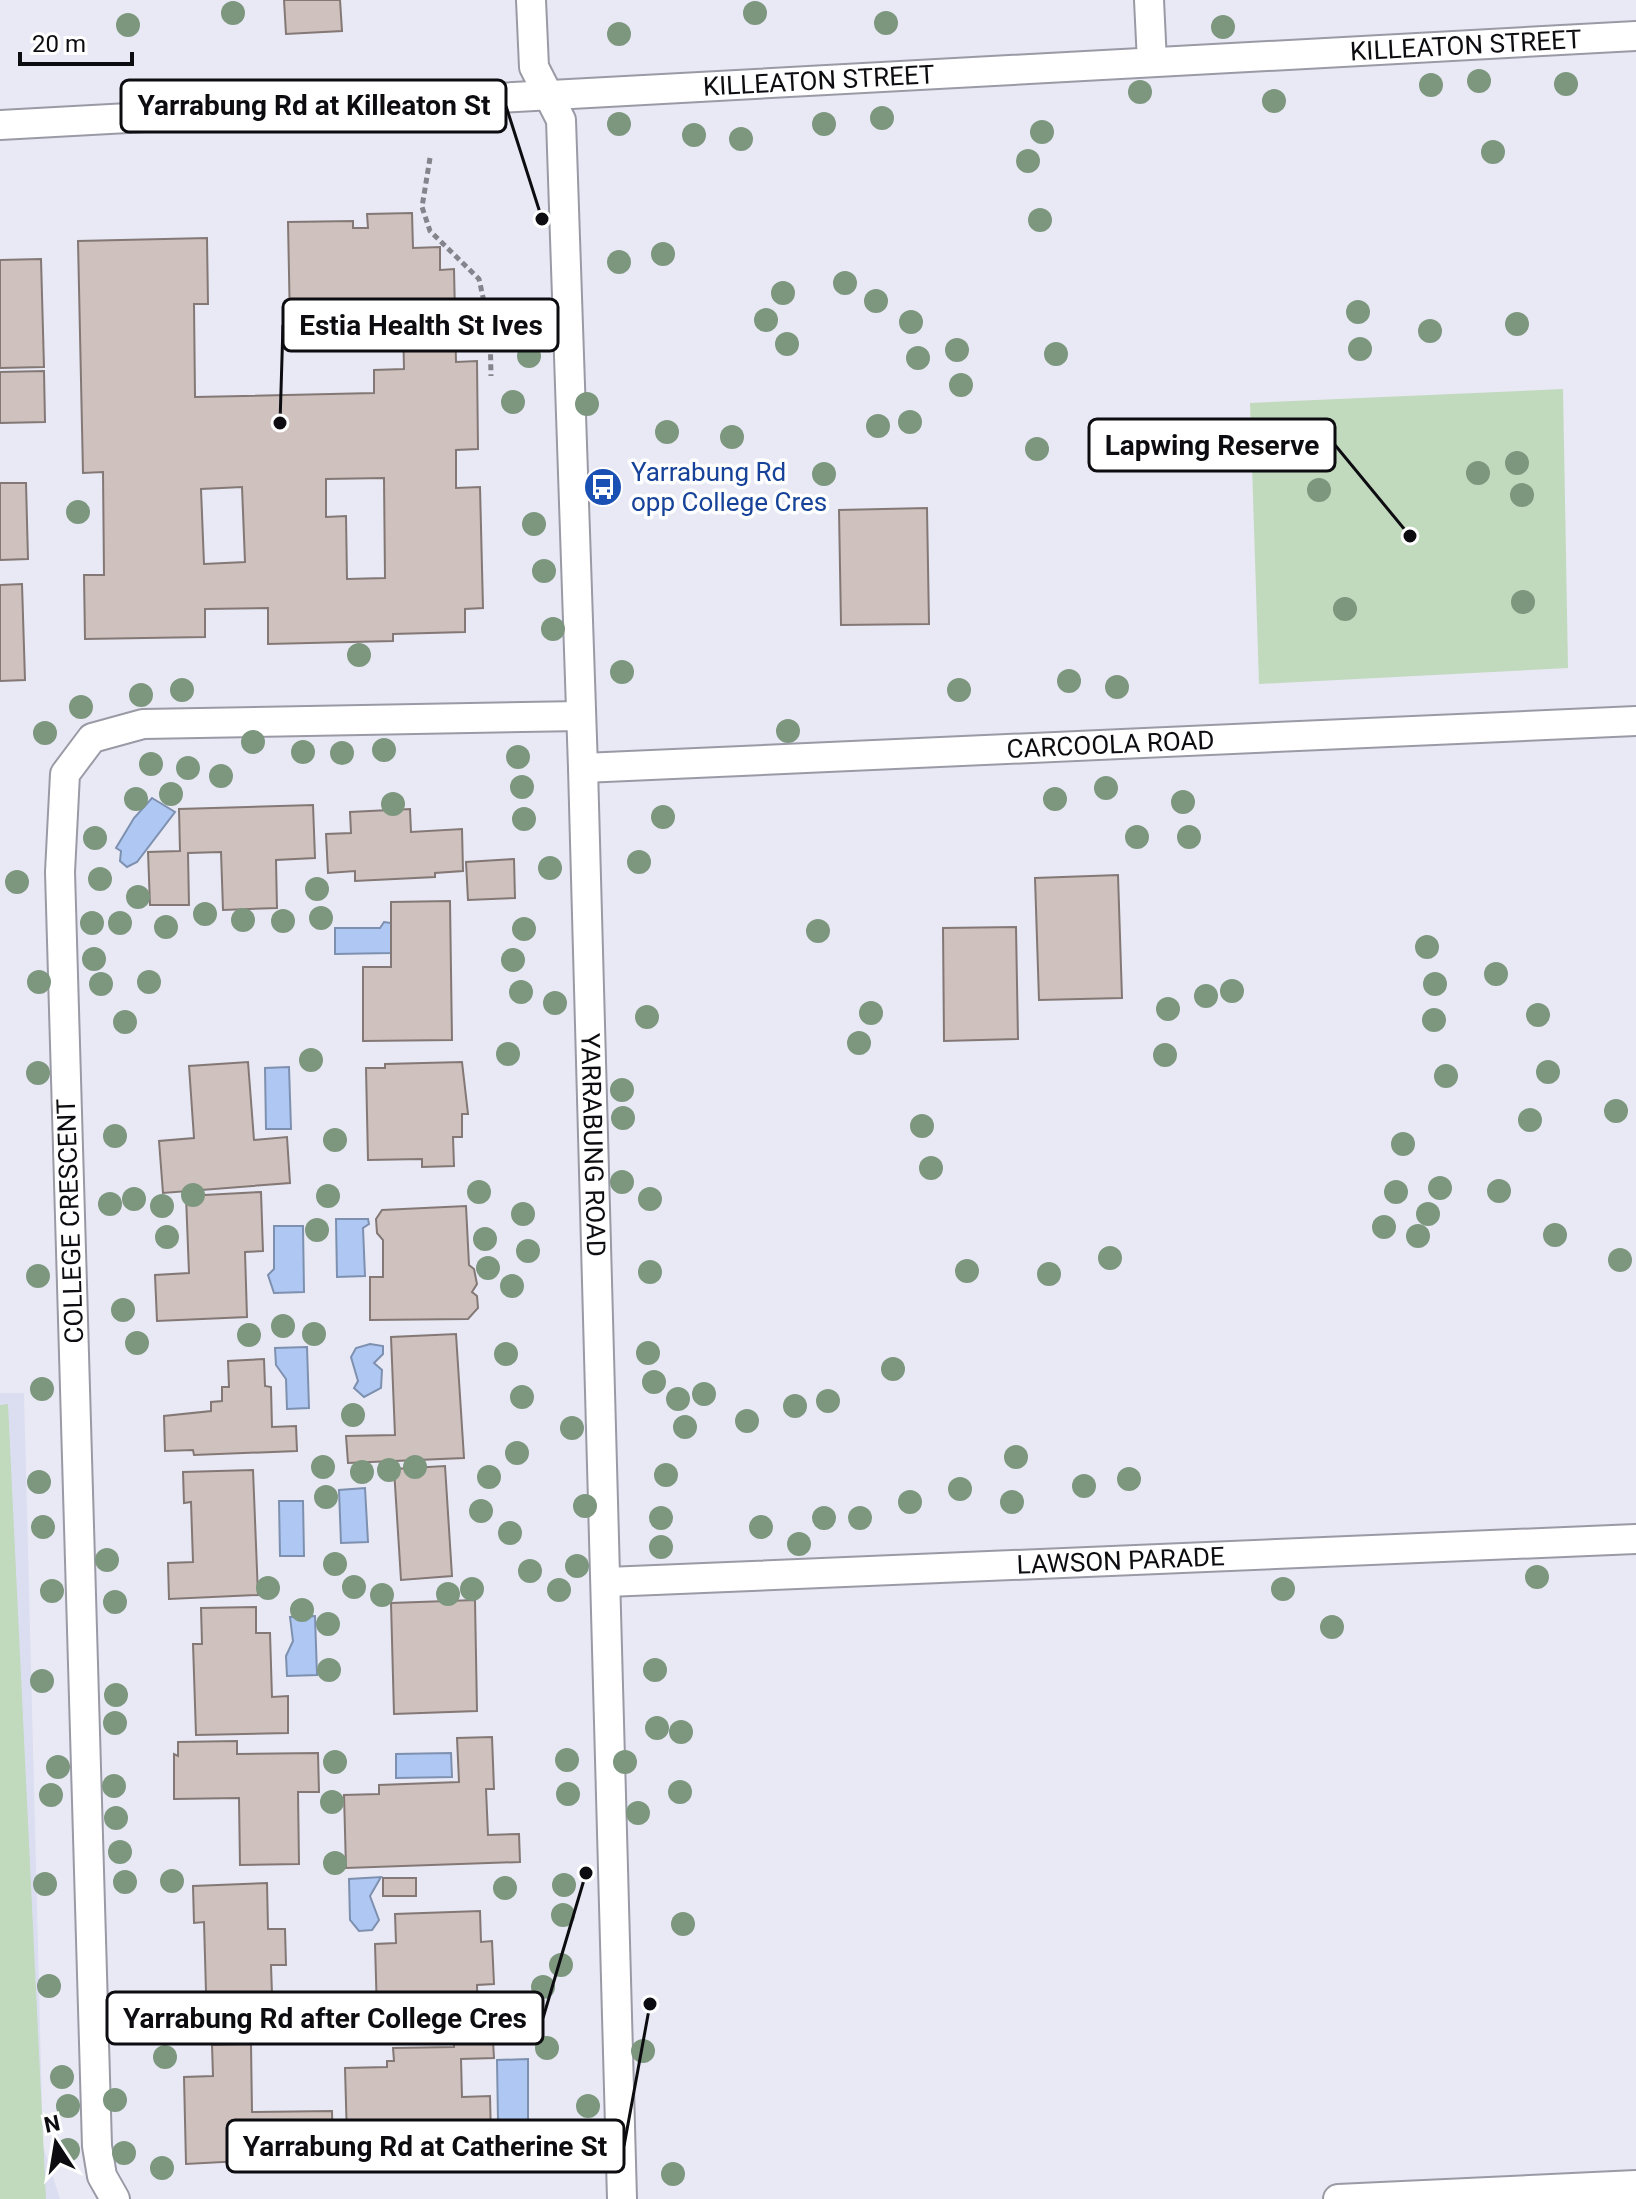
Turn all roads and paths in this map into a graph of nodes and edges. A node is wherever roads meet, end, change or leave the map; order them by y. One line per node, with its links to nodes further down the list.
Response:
1 (531, 0): 5 (street, YARRABUNG ROAD)
2 (1149, 0): 4 (street)
3 (1636, 36): 4 (street, KILLEATON STREET)
4 (1152, 62): 5 (street, KILLEATON STREET)
5 (547, 94): 6 (street, KILLEATON STREET); 11 (street, YARRABUNG ROAD)
6 (0, 125)
7 (430, 158): 9 (path)
8 (531, 325): 9 (path)
9 (490, 329): 10 (path)
10 (491, 376)
11 (581, 716): 13 (street, YARRABUNG ROAD); 17 (street, COLLEGE CRESCENT)
12 (1636, 721): 13 (street, CARCOOLA ROAD)
13 (583, 768): 15 (street, YARRABUNG ROAD)
14 (1636, 1539): 15 (street, LAWSON PARADE)
15 (607, 1582): 18 (street, YARRABUNG ROAD)
16 (1636, 2185): 19 (street)
17 (115, 2199)
18 (622, 2199)
19 (1338, 2199)

